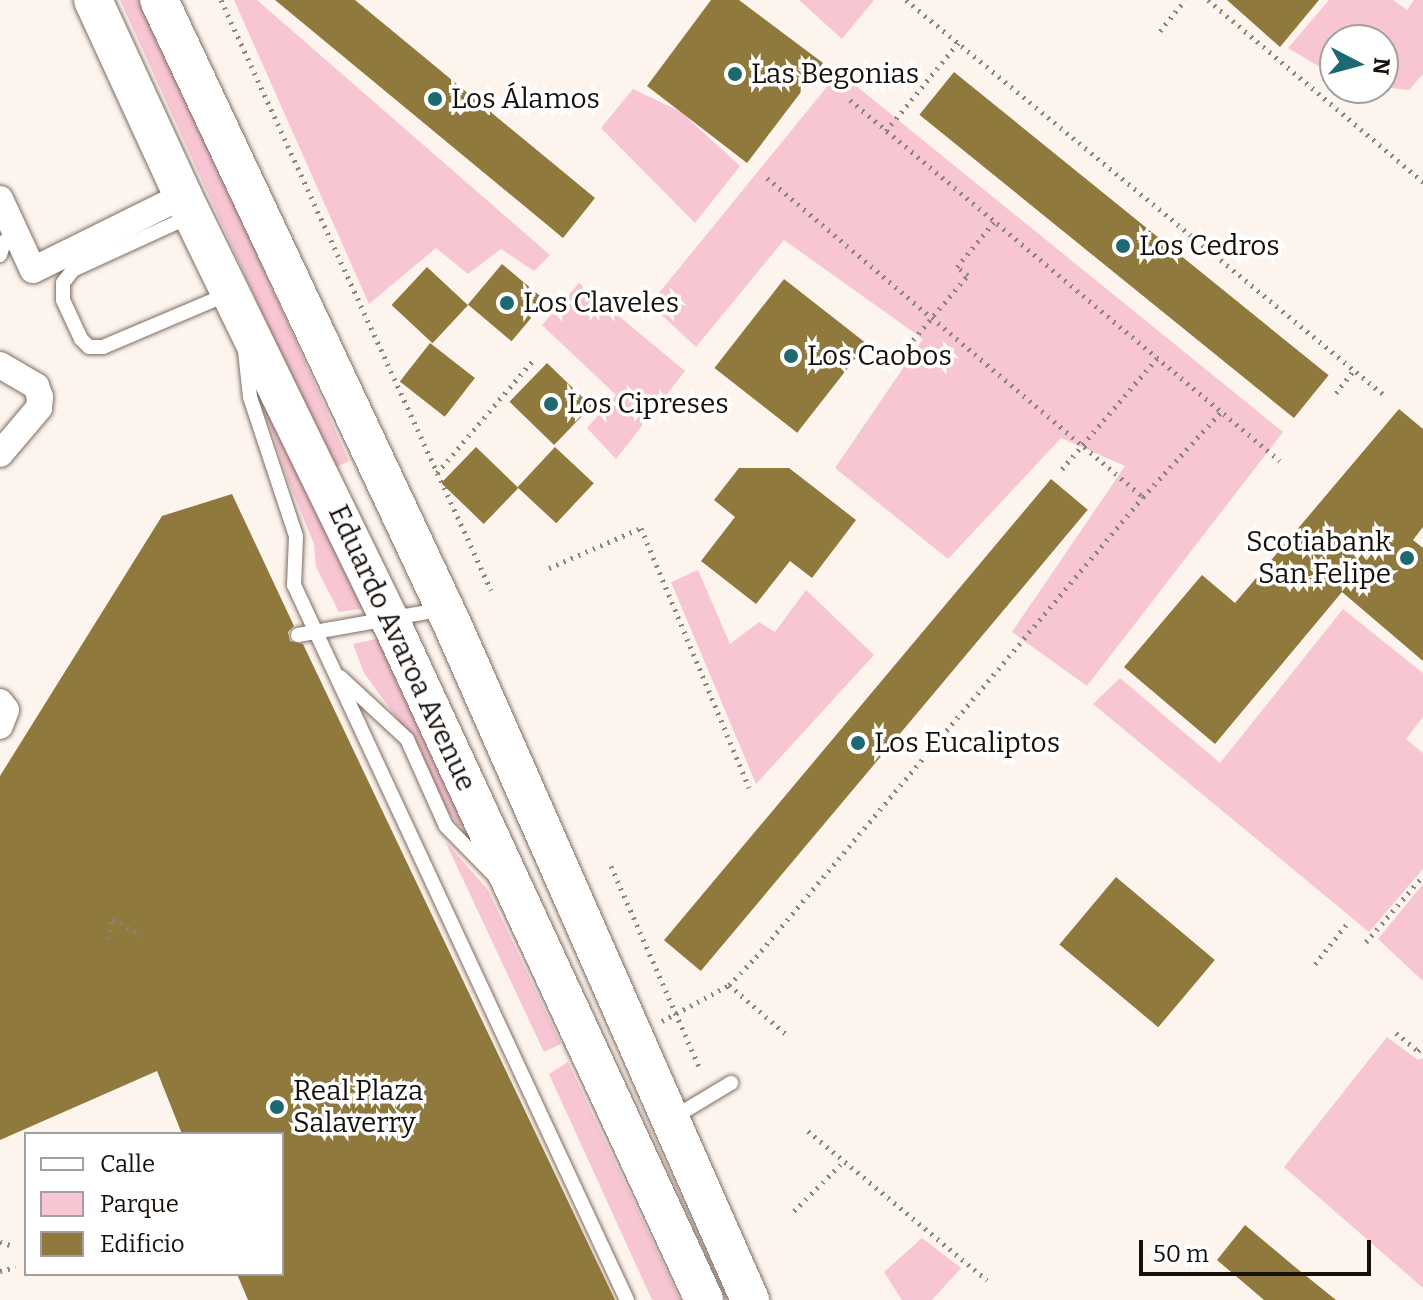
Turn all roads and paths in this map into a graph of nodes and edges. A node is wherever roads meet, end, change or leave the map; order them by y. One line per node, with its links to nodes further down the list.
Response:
1 (93, 0): 14 (main road, Eduardo Avaroa Avenue)
2 (159, 0): 16 (main road, Eduardo Avaroa Avenue)
3 (221, 0): 31 (path)
4 (906, 0): 8 (path)
5 (1185, 0): 7 (path)
6 (1208, 0): 12 (path)
7 (1160, 31)
8 (958, 43): 10 (path); 23 (path)
9 (850, 100): 10 (path)
10 (886, 131): 15 (path)
11 (767, 178): 18 (path)
12 (1423, 182)
13 (0, 199): 14 (street)
14 (188, 206): 17 (main road, Eduardo Avaroa Avenue); 17 (lane)
15 (994, 222): 18 (path); 20 (path)
16 (275, 246): 17 (main road); 35 (main road, Eduardo Avaroa Avenue)
17 (233, 294): 36 (main road, Eduardo Avaroa Avenue); 37 (lane)
18 (931, 318): 19 (path); 27 (path)
19 (908, 346)
20 (1157, 358): 26 (path); 27 (path)
21 (534, 359): 31 (path)
22 (0, 365): 28 (street)
23 (1354, 370): 24 (path); 25 (path)
24 (1336, 393)
25 (1383, 394)
26 (1221, 412): 29 (path); 32 (path)
27 (1082, 445): 30 (path); 32 (path)
28 (0, 454)
29 (1280, 461)
30 (1062, 469)
31 (437, 473): 34 (path)
32 (1143, 497): 51 (path)
33 (549, 568): 42 (path)
34 (491, 590)
35 (444, 609): 36 (lane); 59 (main road, Eduardo Avaroa Avenue)
36 (390, 620): 37 (lane); 45 (main road, Eduardo Avaroa Avenue)
37 (315, 630): 38 (lane); 39 (lane)
38 (298, 635)
39 (334, 672): 45 (lane); 68 (lane)
40 (0, 702): 41 (street)
41 (0, 726)
42 (749, 787)
43 (611, 866): 52 (path)
44 (1423, 876): 49 (path)
45 (521, 903): 69 (main road, Eduardo Avaroa Avenue)
46 (1346, 925): 50 (path)
47 (141, 936): 48 (path)
48 (107, 939)
49 (1366, 942)
50 (1315, 964)
51 (729, 985): 52 (path); 55 (path)
52 (677, 1014): 53 (path); 57 (path)
53 (656, 1024)
54 (1396, 1033): 56 (path)
55 (786, 1034)
56 (1423, 1046)
57 (700, 1069)
58 (731, 1083): 59 (lane)
59 (670, 1120): 70 (main road, Eduardo Avaroa Avenue)
60 (808, 1131): 61 (path)
61 (844, 1161): 62 (path); 67 (path)
62 (794, 1211)
63 (0, 1242): 64 (path)
64 (10, 1245)
65 (16, 1267): 66 (path)
66 (0, 1271)
67 (987, 1280)
68 (627, 1300)
69 (704, 1300)
70 (750, 1300)

